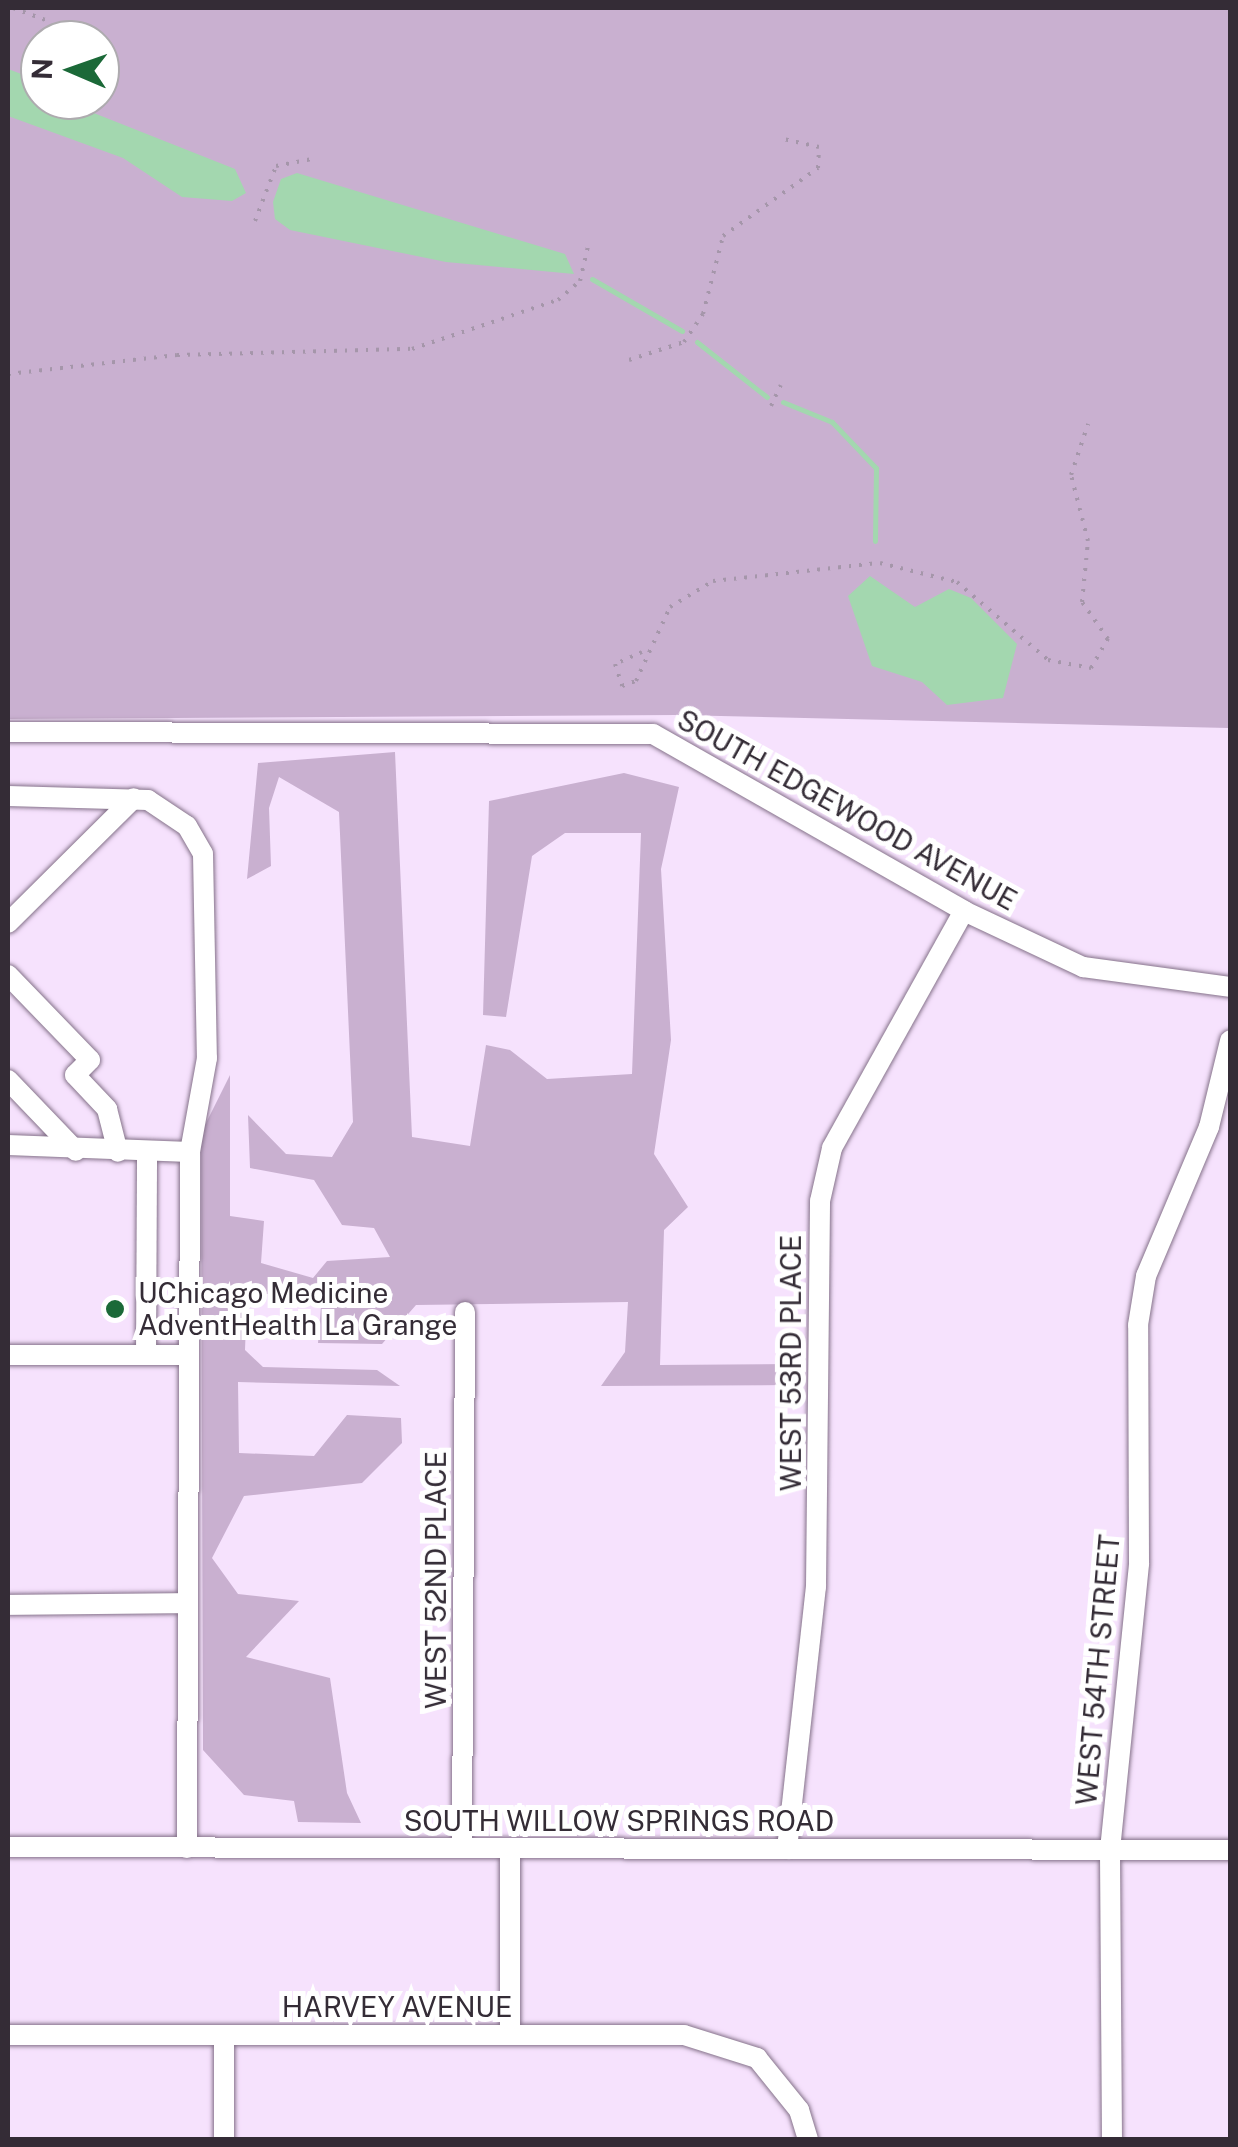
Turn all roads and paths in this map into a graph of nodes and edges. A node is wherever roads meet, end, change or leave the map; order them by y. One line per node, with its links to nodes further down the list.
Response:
1 (13, 8): 2 (path)
2 (46, 20)
3 (779, 138): 7 (path)
4 (313, 159): 5 (path)
5 (255, 221)
6 (589, 243): 8 (path)
7 (629, 360)
8 (8, 374)
9 (781, 385): 10 (path)
10 (772, 406)
11 (1088, 424): 12 (path)
12 (642, 652): 12 (path)
13 (8, 732): 16 (street, SOUTH EDGEWOOD AVENUE)
14 (8, 796): 15 (street)
15 (134, 798): 17 (street); 26 (street)
16 (964, 911): 19 (street, SOUTH EDGEWOOD AVENUE); 37 (street, WEST 53RD PLACE)
17 (8, 923)
18 (8, 975): 24 (street)
19 (1230, 987)
20 (1230, 1041): 38 (street, WEST 54TH STREET)
21 (8, 1080): 23 (street)
22 (8, 1145): 23 (street)
23 (76, 1151): 24 (street)
24 (118, 1152): 25 (street)
25 (146, 1152): 26 (street); 29 (street)
26 (190, 1152): 30 (street)
27 (465, 1312): 35 (street, WEST 52ND PLACE)
28 (8, 1355): 29 (street)
29 (146, 1355): 30 (street)
30 (189, 1355): 31 (street)
31 (188, 1604): 32 (street); 34 (street)
32 (8, 1605)
33 (8, 1847): 34 (street, SOUTH WILLOW SPRINGS ROAD)
34 (187, 1848): 35 (street, SOUTH WILLOW SPRINGS ROAD)
35 (462, 1848): 36 (street, SOUTH WILLOW SPRINGS ROAD)
36 (510, 1848): 37 (street, SOUTH WILLOW SPRINGS ROAD); 40 (street)
37 (787, 1849): 38 (street, SOUTH WILLOW SPRINGS ROAD)
38 (1110, 1850): 39 (street, SOUTH WILLOW SPRINGS ROAD); 45 (street, WEST 54TH STREET)
39 (1230, 1850)
40 (510, 2034): 42 (street, HARVEY AVENUE); 44 (street, HARVEY AVENUE)
41 (8, 2035): 42 (street, HARVEY AVENUE)
42 (224, 2036): 43 (street)
43 (224, 2140)
44 (808, 2140)
45 (1112, 2140)

